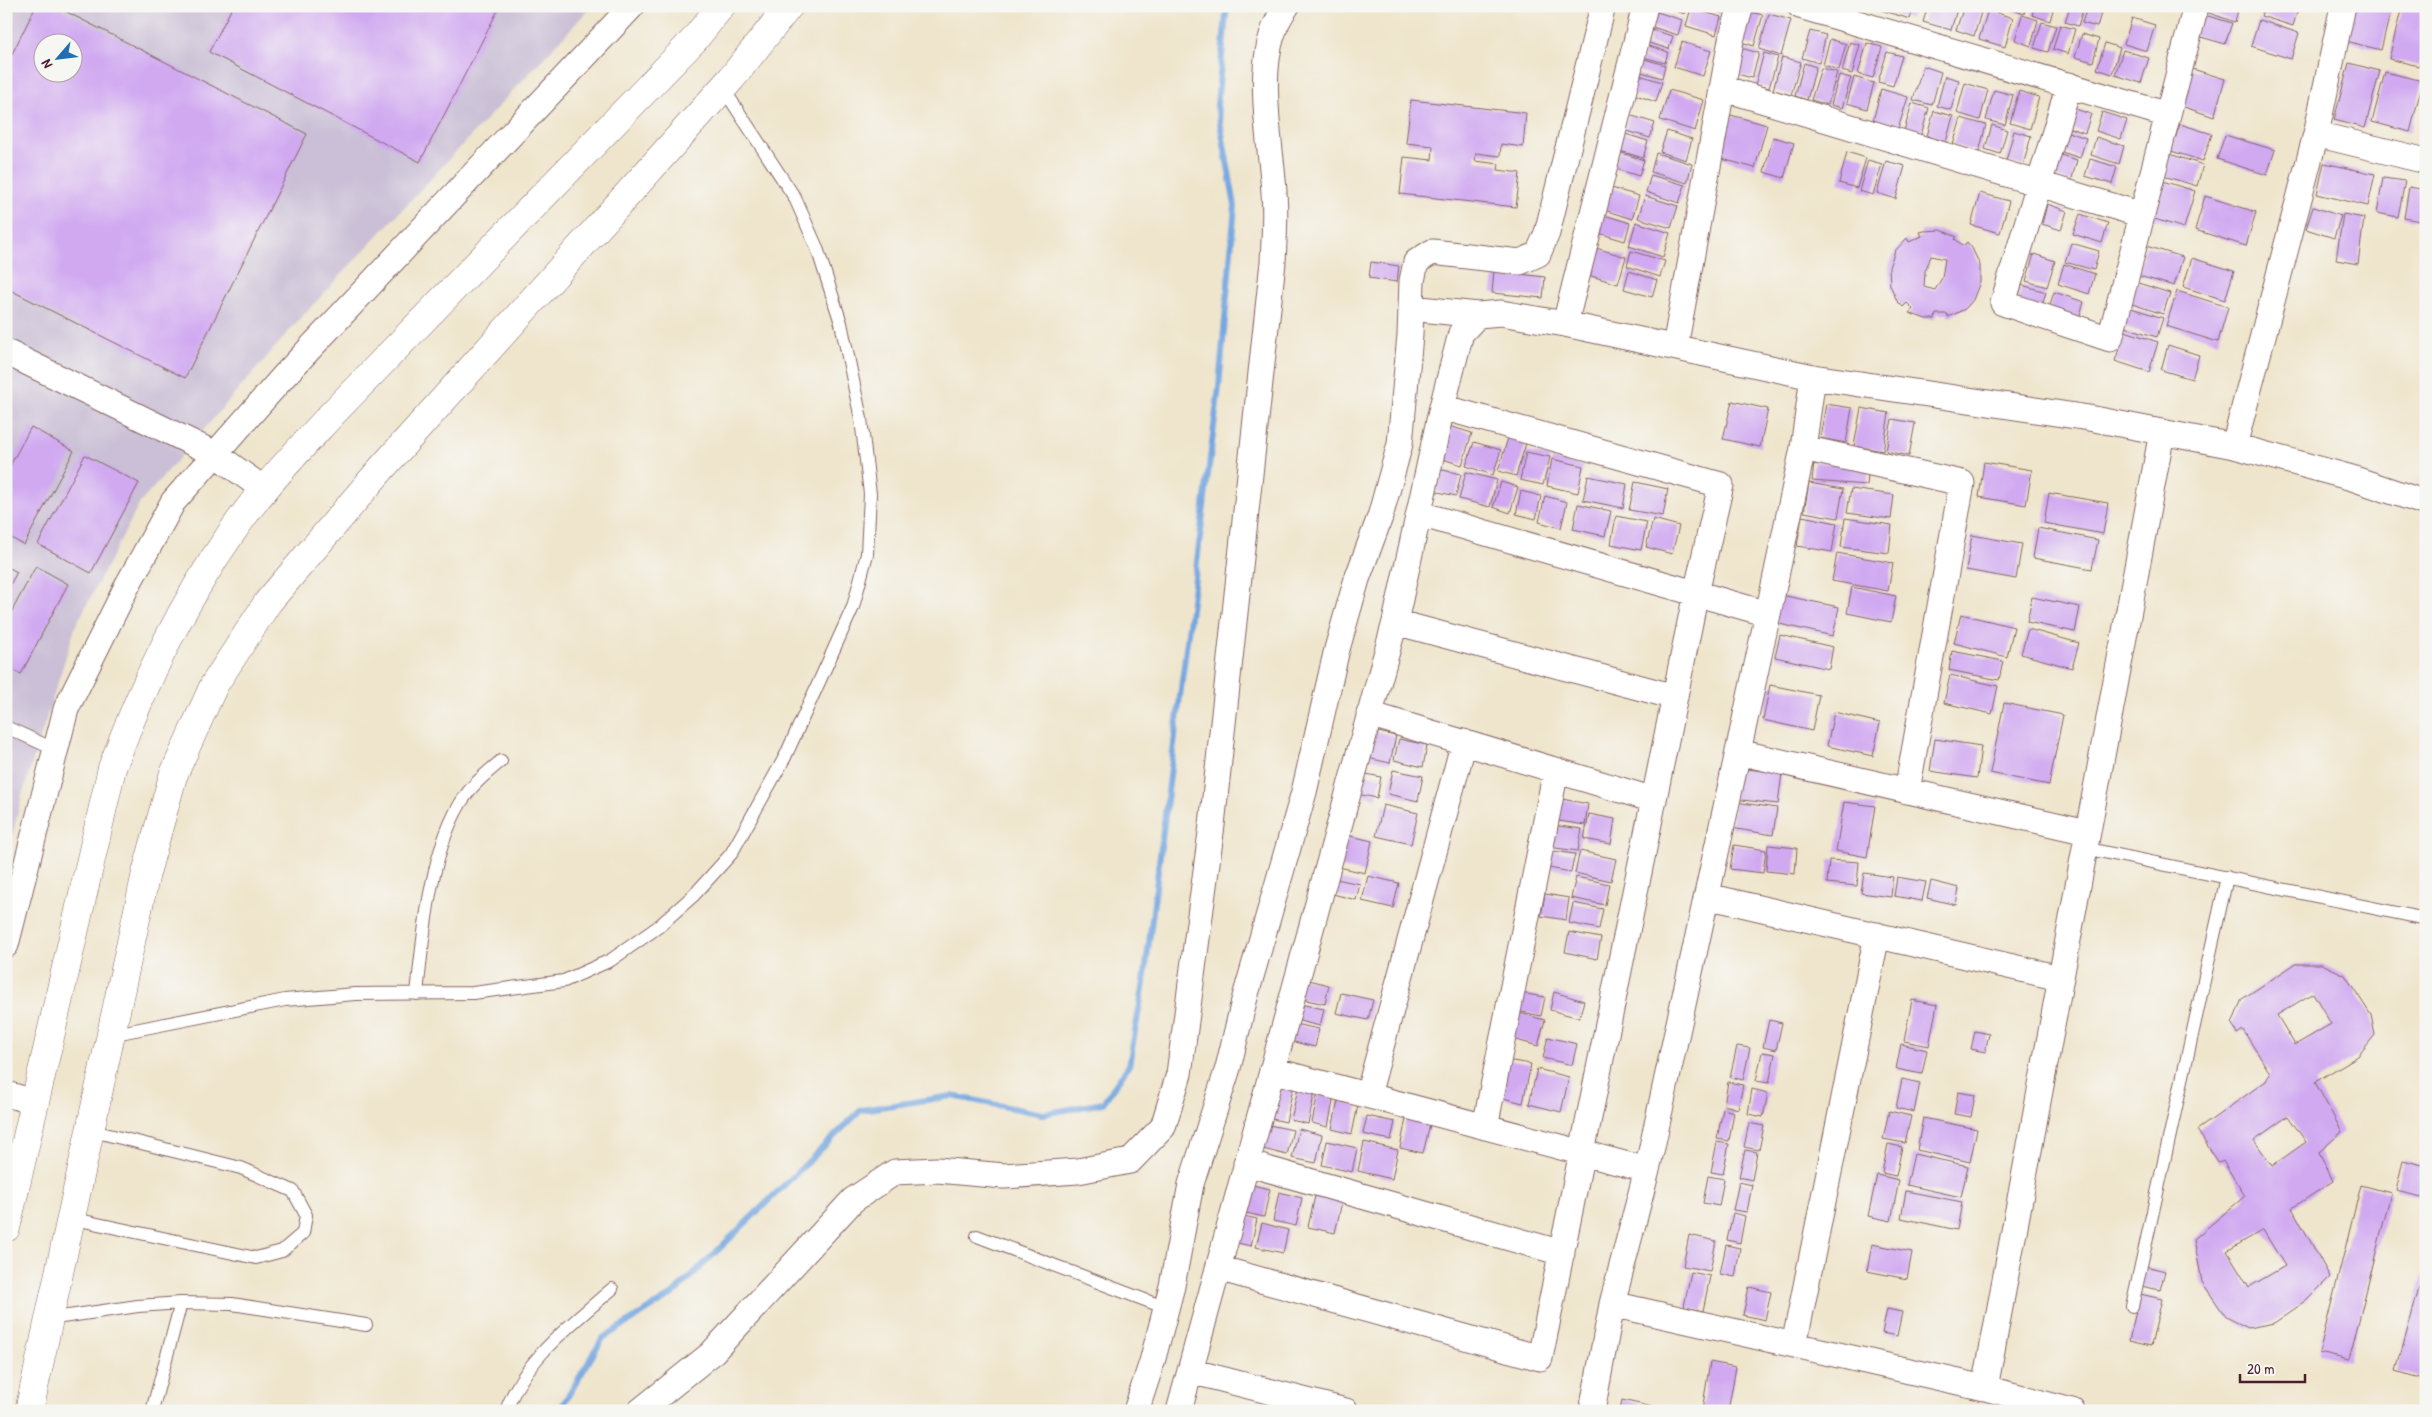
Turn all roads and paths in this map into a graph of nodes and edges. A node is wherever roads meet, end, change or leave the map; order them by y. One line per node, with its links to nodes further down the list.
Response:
1 (632, 6): 29 (street)
2 (721, 6): 30 (main road)
3 (789, 6): 12 (main road)
4 (1287, 6): 82 (street)
5 (1602, 6): 19 (street)
6 (1645, 6): 21 (street)
7 (1741, 6): 13 (street)
8 (1800, 6): 11 (street)
9 (2343, 6): 15 (street)
10 (2193, 7): 14 (street)
11 (2069, 85): 14 (street); 17 (street)
12 (723, 88): 53 (lane); 54 (main road)
13 (1722, 88): 17 (street); 22 (street)
14 (2168, 114): 18 (street)
15 (2316, 134): 16 (street); 27 (street)
16 (2426, 162)
17 (2039, 184): 18 (street); 18 (street)
18 (2142, 215)
19 (1411, 308): 20 (street); 73 (street)
20 (1478, 315): 21 (street); 25 (street)
21 (1565, 324): 22 (street)
22 (1675, 347): 24 (street)
23 (6, 352): 29 (street)
24 (1813, 377): 26 (street); 28 (street)
25 (1442, 407): 32 (street); 33 (street)
26 (2162, 432): 27 (street); 46 (street)
27 (2234, 446): 31 (street)
28 (1803, 448): 34 (street); 44 (street)
29 (215, 454): 30 (street); 40 (street)
30 (265, 490): 58 (main road)
31 (2426, 502)
32 (1420, 514): 33 (street); 35 (street)
33 (1696, 593): 34 (street); 36 (street)
34 (1768, 614): 41 (street)
35 (1395, 622): 36 (street); 37 (street)
36 (1675, 698): 45 (street)
37 (1369, 714): 39 (street); 55 (street)
38 (6, 727): 40 (lane)
39 (1464, 742): 43 (street); 57 (street)
40 (56, 750): 51 (street)
41 (1738, 752): 44 (street); 48 (street)
42 (501, 760): 53 (lane)
43 (1556, 770): 45 (street); 59 (street)
44 (1907, 791): 46 (street)
45 (1654, 800): 61 (street)
46 (2086, 840): 47 (lane); 52 (street)
47 (2227, 877): 49 (lane); 72 (lane)
48 (1707, 896): 50 (street); 63 (street)
49 (2426, 919)
50 (1877, 936): 52 (street); 76 (street)
51 (6, 945)
52 (2060, 978): 78 (street)
53 (417, 994): 54 (lane)
54 (110, 1035): 60 (main road)
55 (1272, 1070): 57 (street); 62 (street)
56 (6, 1094): 58 (street)
57 (1368, 1095): 59 (street)
58 (35, 1102): 65 (main road)
59 (1485, 1127): 61 (street)
60 (89, 1130): 64 (main road); 64 (lane)
61 (1582, 1152): 63 (street); 67 (street)
62 (1246, 1163): 67 (street); 68 (street)
63 (1647, 1170): 71 (street)
64 (70, 1218): 74 (main road)
65 (6, 1228)
66 (977, 1236): 73 (lane)
67 (1562, 1253): 68 (street)
68 (1218, 1268): 77 (street)
69 (612, 1289): 81 (lane)
70 (182, 1303): 74 (lane); 75 (lane); 80 (lane)
71 (1612, 1304): 76 (street); 86 (street)
72 (2132, 1306)
73 (1166, 1308): 83 (street)
74 (48, 1319): 79 (main road)
75 (366, 1324)
76 (1794, 1345): 78 (street)
77 (1190, 1371): 84 (street); 85 (street)
78 (1985, 1388): 87 (street)
79 (29, 1411)
80 (152, 1411)
81 (506, 1411)
82 (640, 1411)
83 (1136, 1411)
84 (1179, 1411)
85 (1346, 1411)
86 (1592, 1411)
87 (2072, 1411)

